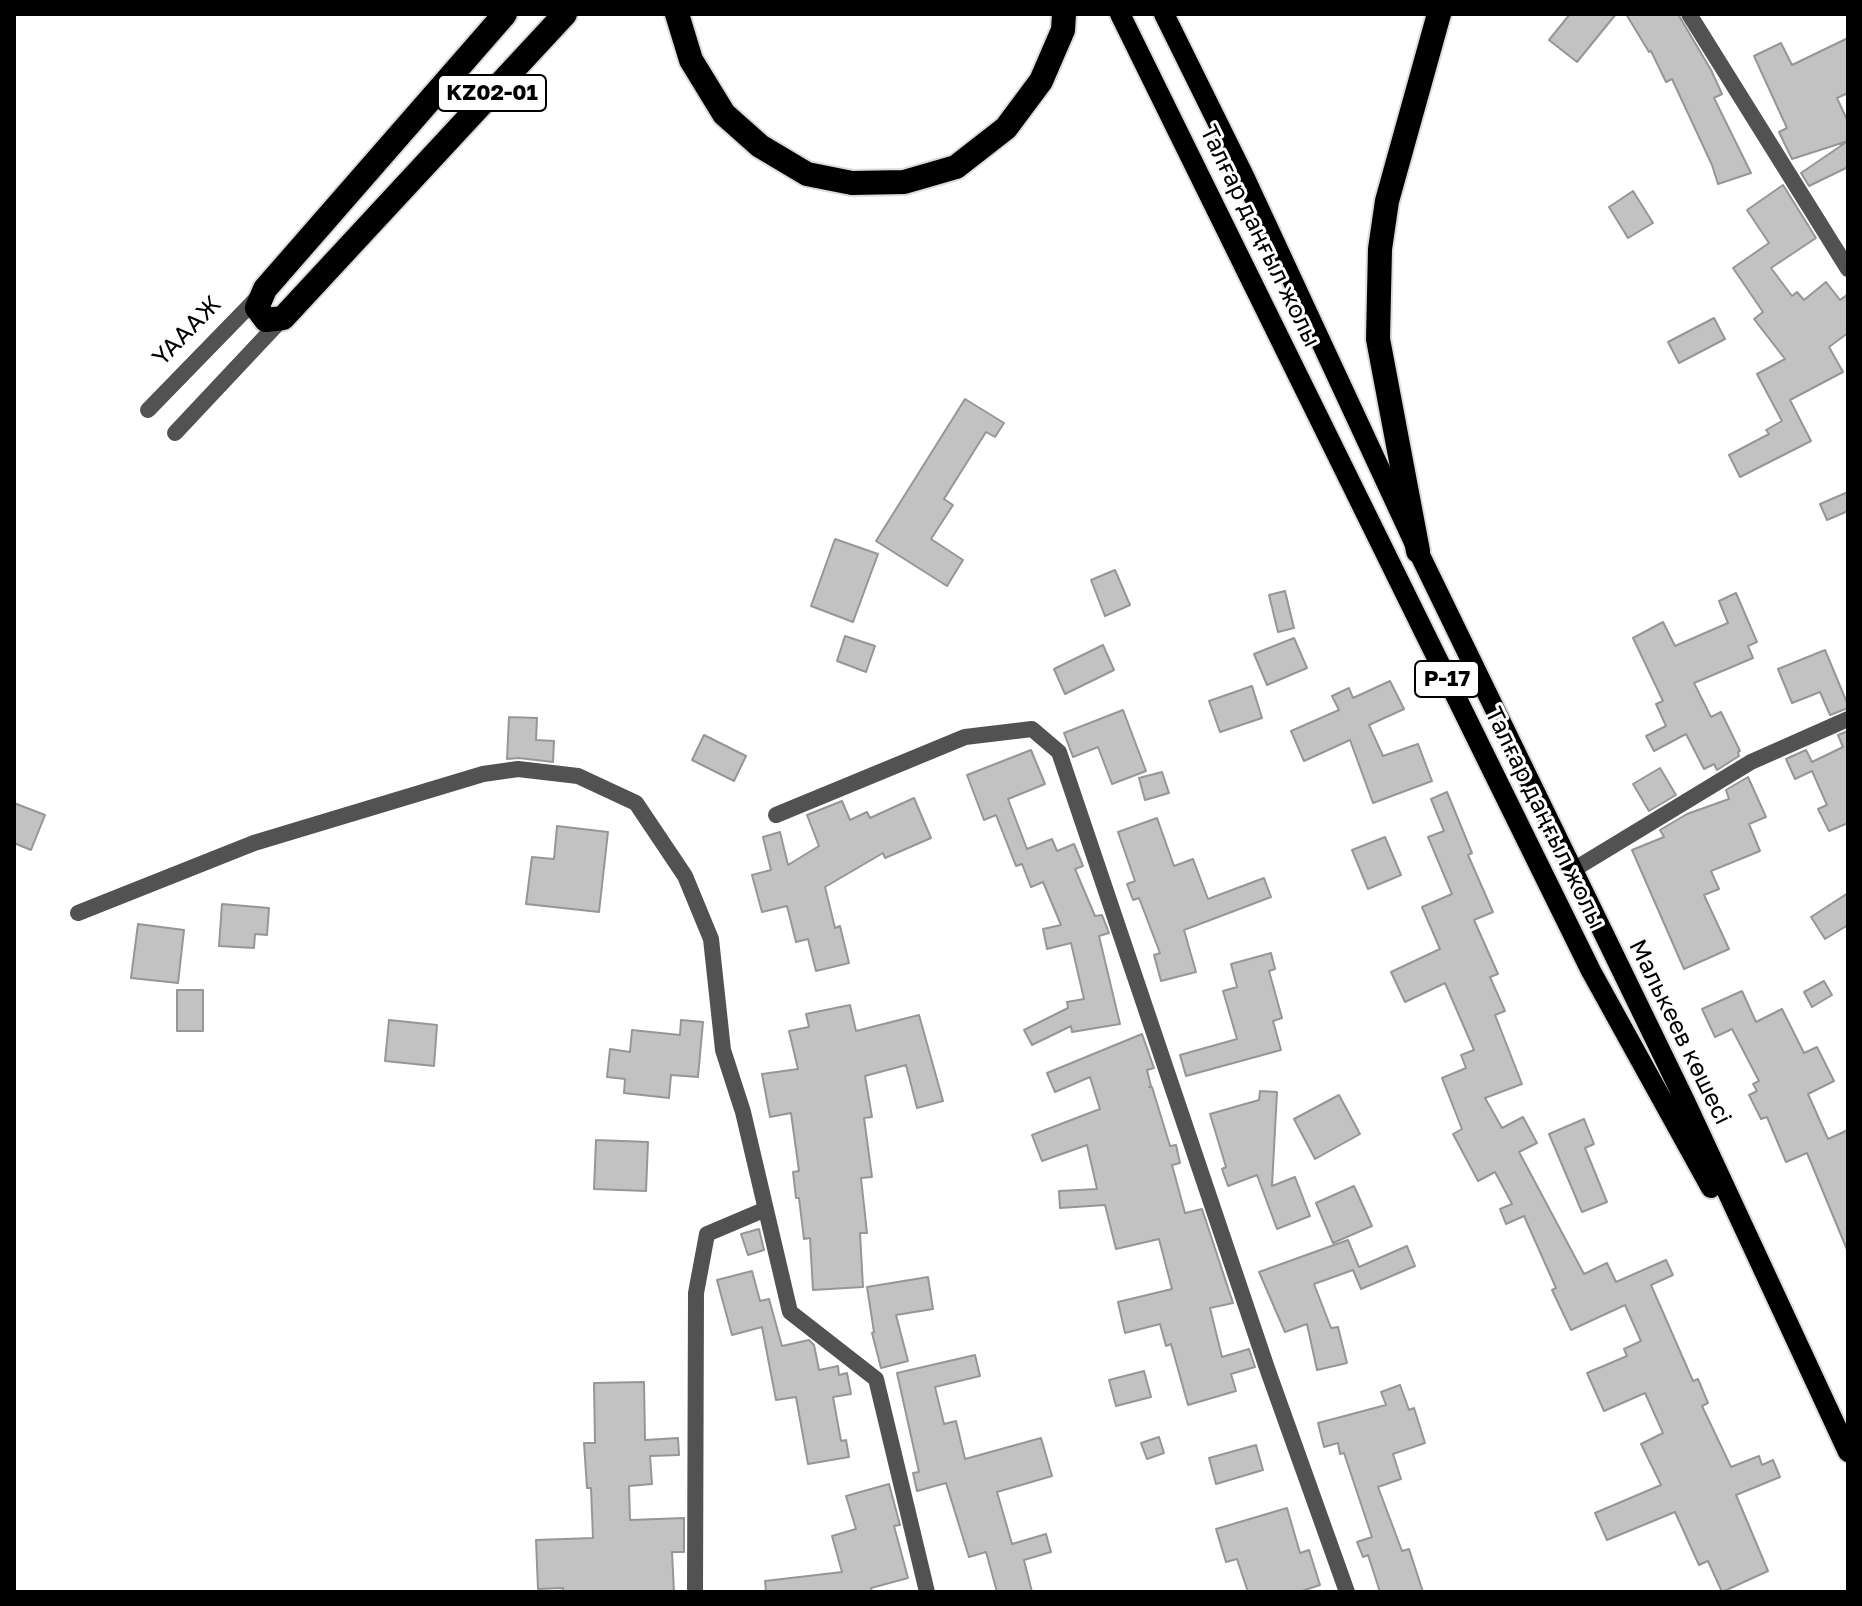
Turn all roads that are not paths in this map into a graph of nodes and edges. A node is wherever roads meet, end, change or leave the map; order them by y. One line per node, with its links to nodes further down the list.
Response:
1 (505, 14): 10 (highway, KZ02-01)
2 (565, 14): 11 (highway, KZ02-01)
3 (677, 14): 4 (highway)
4 (1064, 14)
5 (1120, 14): 20 (main road, Талғар даңғыл жолы / P-17)
6 (1164, 14): 14 (main road, Талғар даңғыл жолы)
7 (1439, 14): 14 (highway)
8 (1689, 14): 9 (street)
9 (1848, 269)
10 (265, 289): 11 (highway); 12 (street, ҮАААЖ / KZ02-01)
11 (283, 318): 13 (street, KZ02-01)
12 (148, 410)
13 (175, 433)
14 (1418, 551): 17 (main road, Малькеев көшесі)
15 (1848, 719): 17 (street)
16 (776, 815): 24 (street)
17 (1573, 870): 20 (main road, Малькеев көшесі)
18 (78, 913): 19 (street)
19 (766, 1209): 22 (street); 23 (street)
20 (1793, 1335): 21 (main road, Малькеев көшесі)
21 (1848, 1452)
22 (695, 1592)
23 (927, 1592)
24 (1347, 1592)

